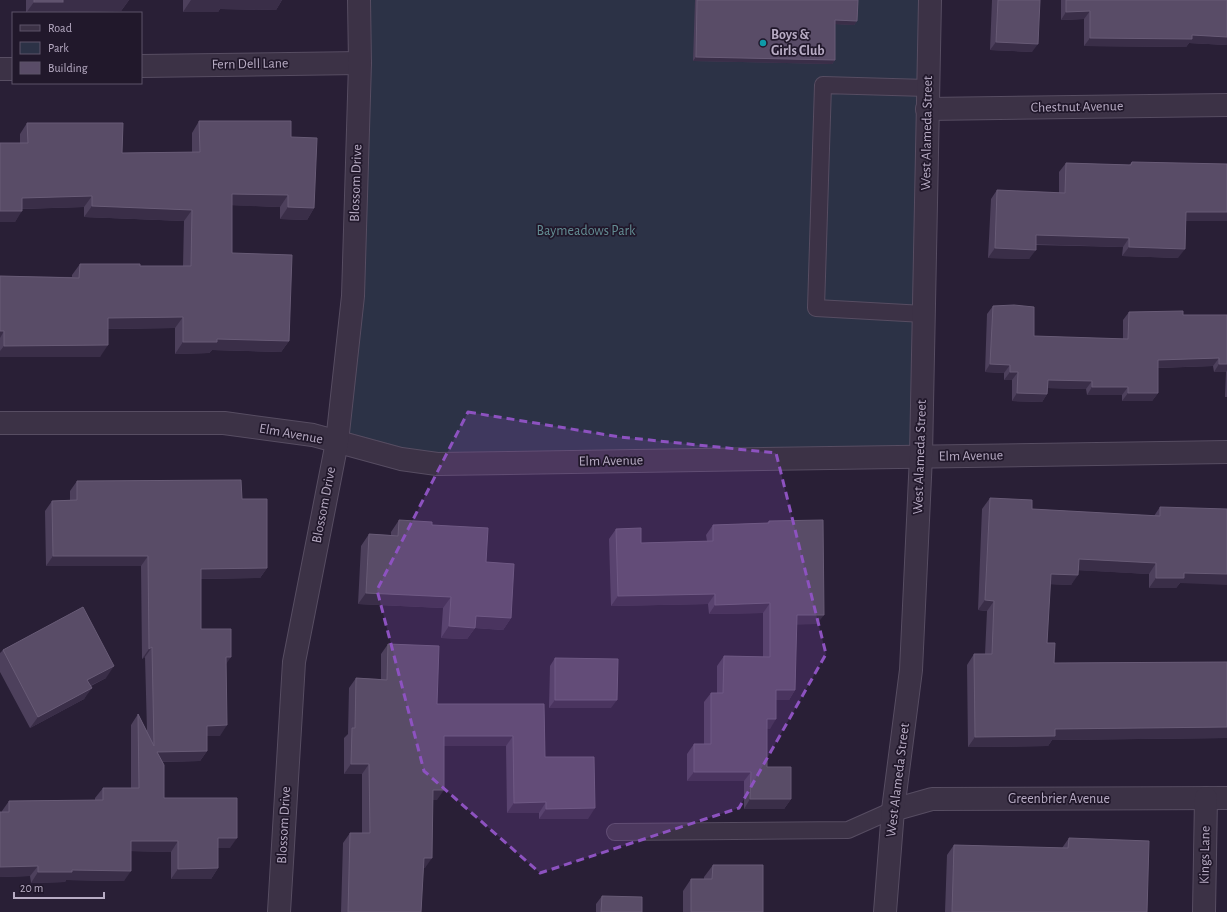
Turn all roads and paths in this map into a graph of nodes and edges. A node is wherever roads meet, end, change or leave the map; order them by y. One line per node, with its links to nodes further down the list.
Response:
1 (359, 0): 3 (street, Blossom Drive)
2 (930, 0): 7 (street, West Alameda Street)
3 (360, 63): 4 (street, Fern Dell Lane); 11 (street, Blossom Drive)
4 (142, 66)
5 (0, 69): 6 (street)
6 (12, 69)
7 (927, 98): 8 (street, Chestnut Avenue); 9 (street, West Alameda Street); 9 (lane)
8 (1227, 105)
9 (924, 314): 13 (street, West Alameda Street)
10 (0, 422): 11 (street, Elm Avenue)
11 (337, 442): 13 (street, Elm Avenue); 17 (street, Blossom Drive)
12 (1227, 452): 13 (street, Elm Avenue)
13 (921, 456): 15 (street, West Alameda Street)
14 (1217, 798): 15 (street, Greenbrier Avenue); 19 (street, Kings Lane)
15 (893, 810): 16 (lane); 18 (street, West Alameda Street)
16 (615, 832)
17 (279, 912)
18 (885, 912)
19 (1204, 912)

